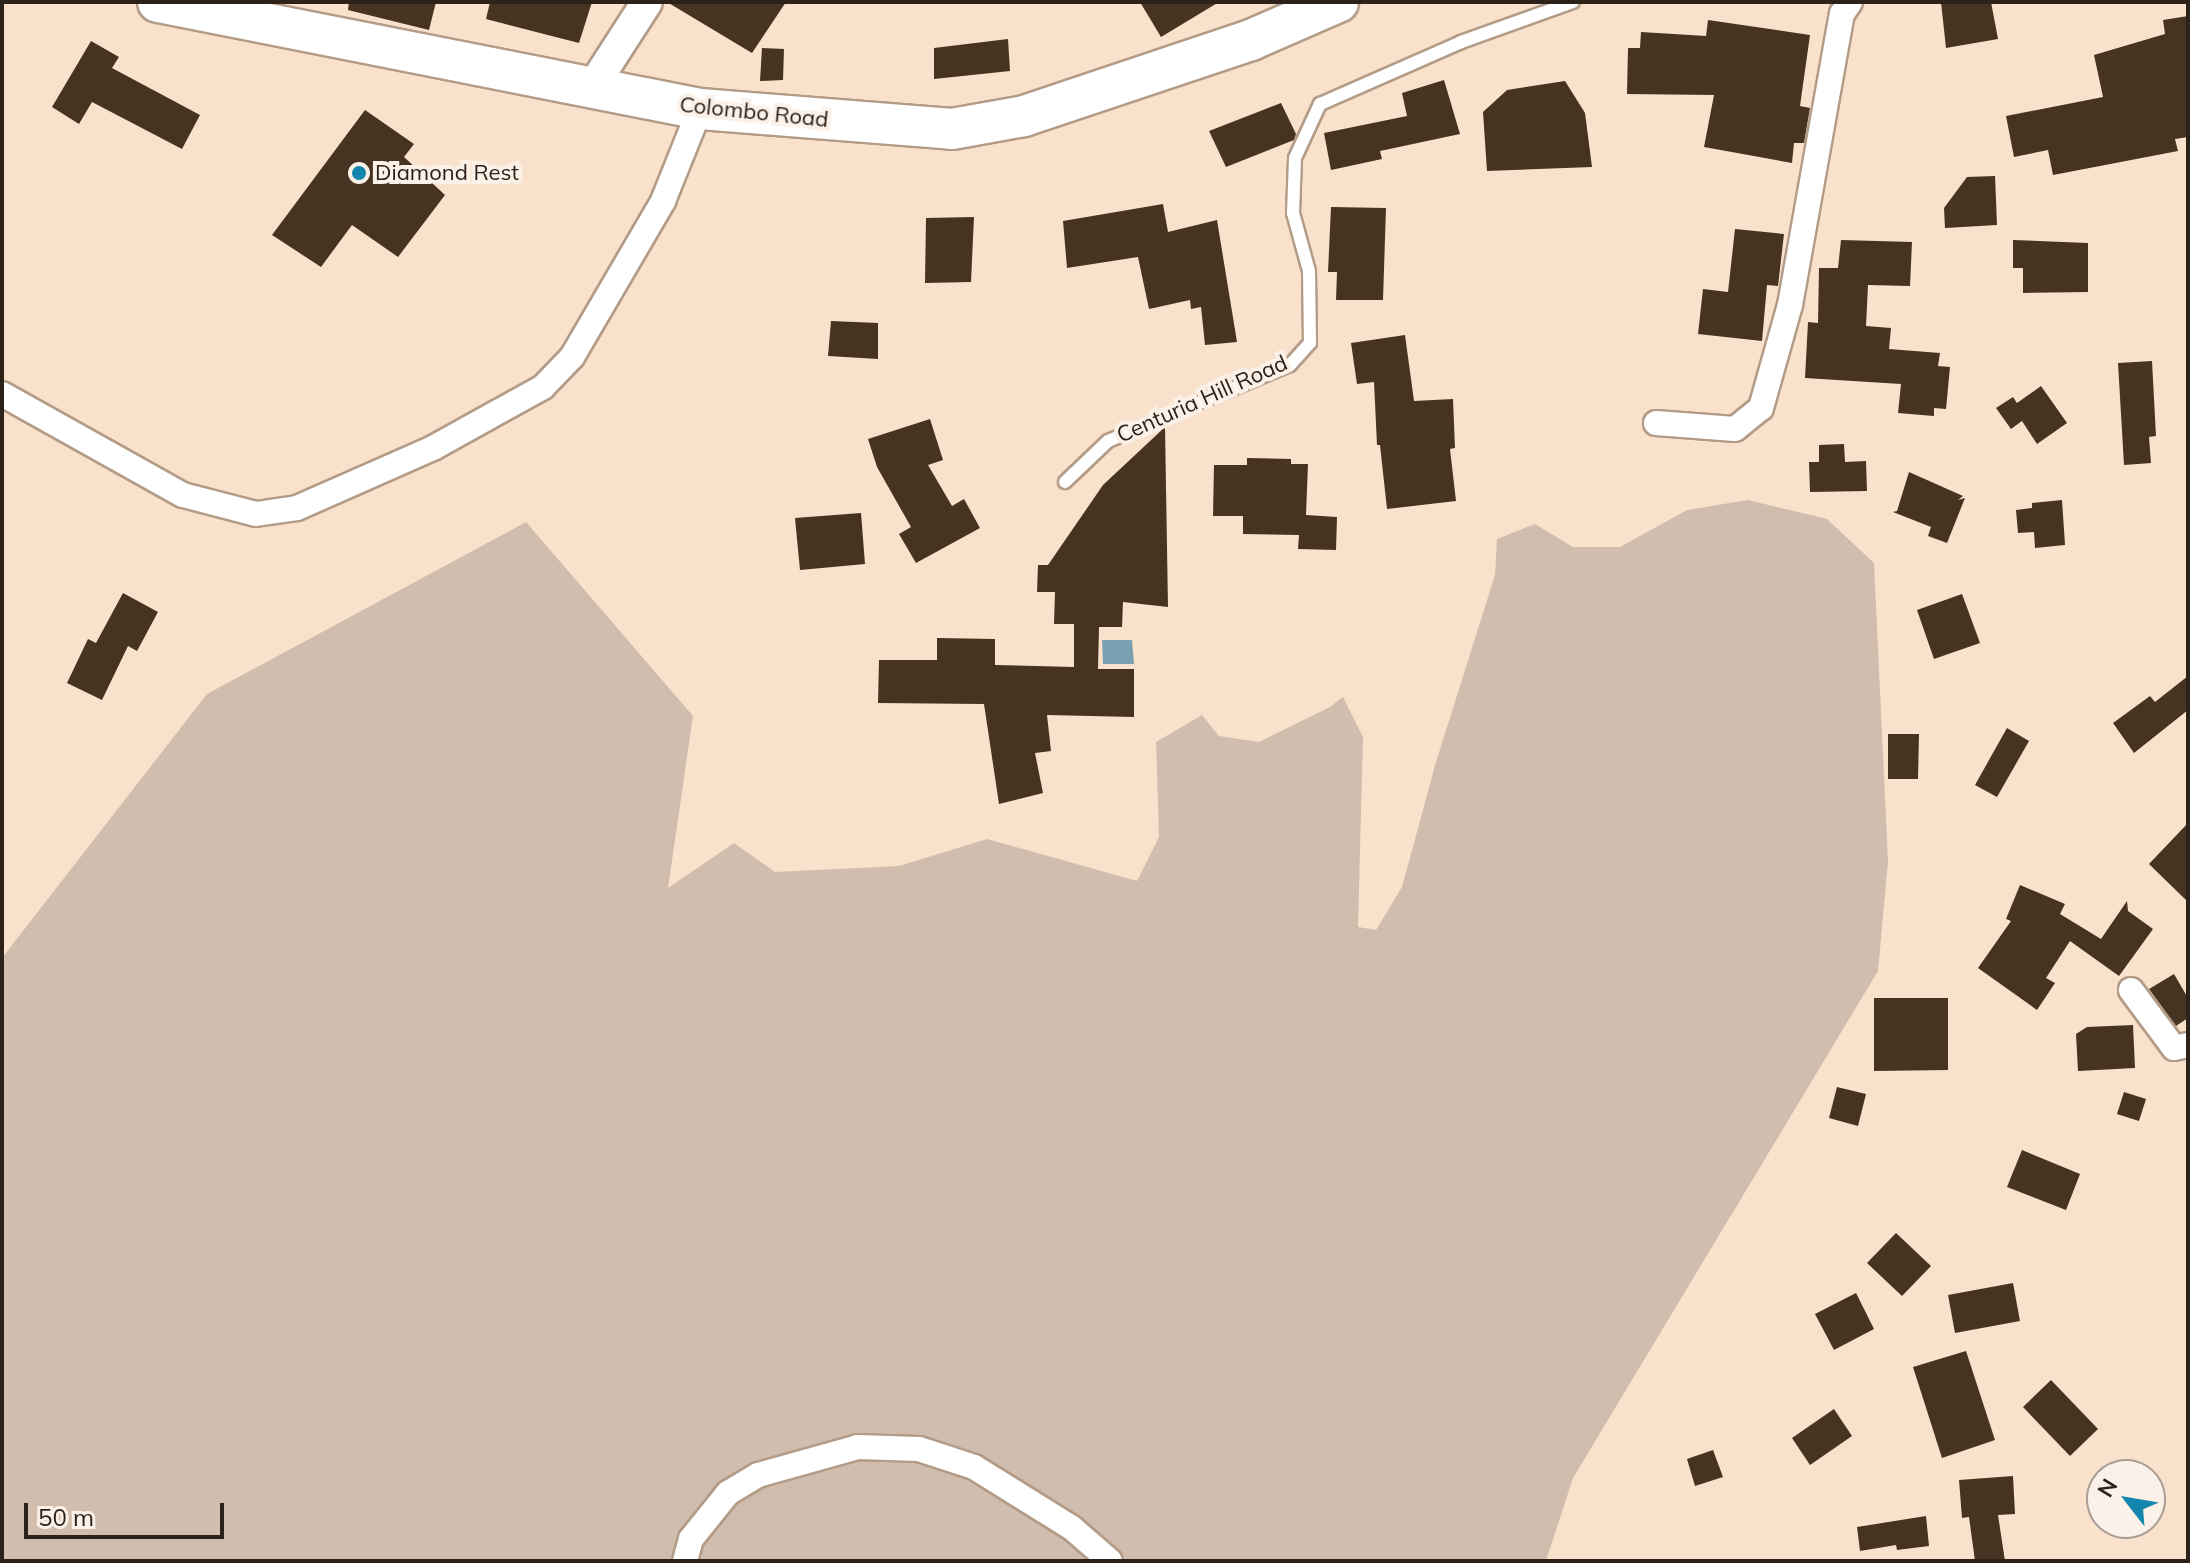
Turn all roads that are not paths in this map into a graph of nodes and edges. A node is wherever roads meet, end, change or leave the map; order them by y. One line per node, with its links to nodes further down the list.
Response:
1 (158, 2): 6 (highway, Colombo Road)
2 (647, 2): 7 (street)
3 (1338, 2): 8 (highway, Colombo Road)
4 (1573, 2): 11 (lane, Centuria Hill Road)
5 (1850, 2): 10 (street)
6 (234, 10): 7 (highway, Colombo Road)
7 (591, 89): 8 (highway, Colombo Road)
8 (700, 109): 9 (street)
9 (2, 394)
10 (1656, 423)
11 (1065, 482)
12 (2131, 990): 13 (street)
13 (2188, 1045)
14 (685, 1561): 15 (street)
15 (1110, 1561)

